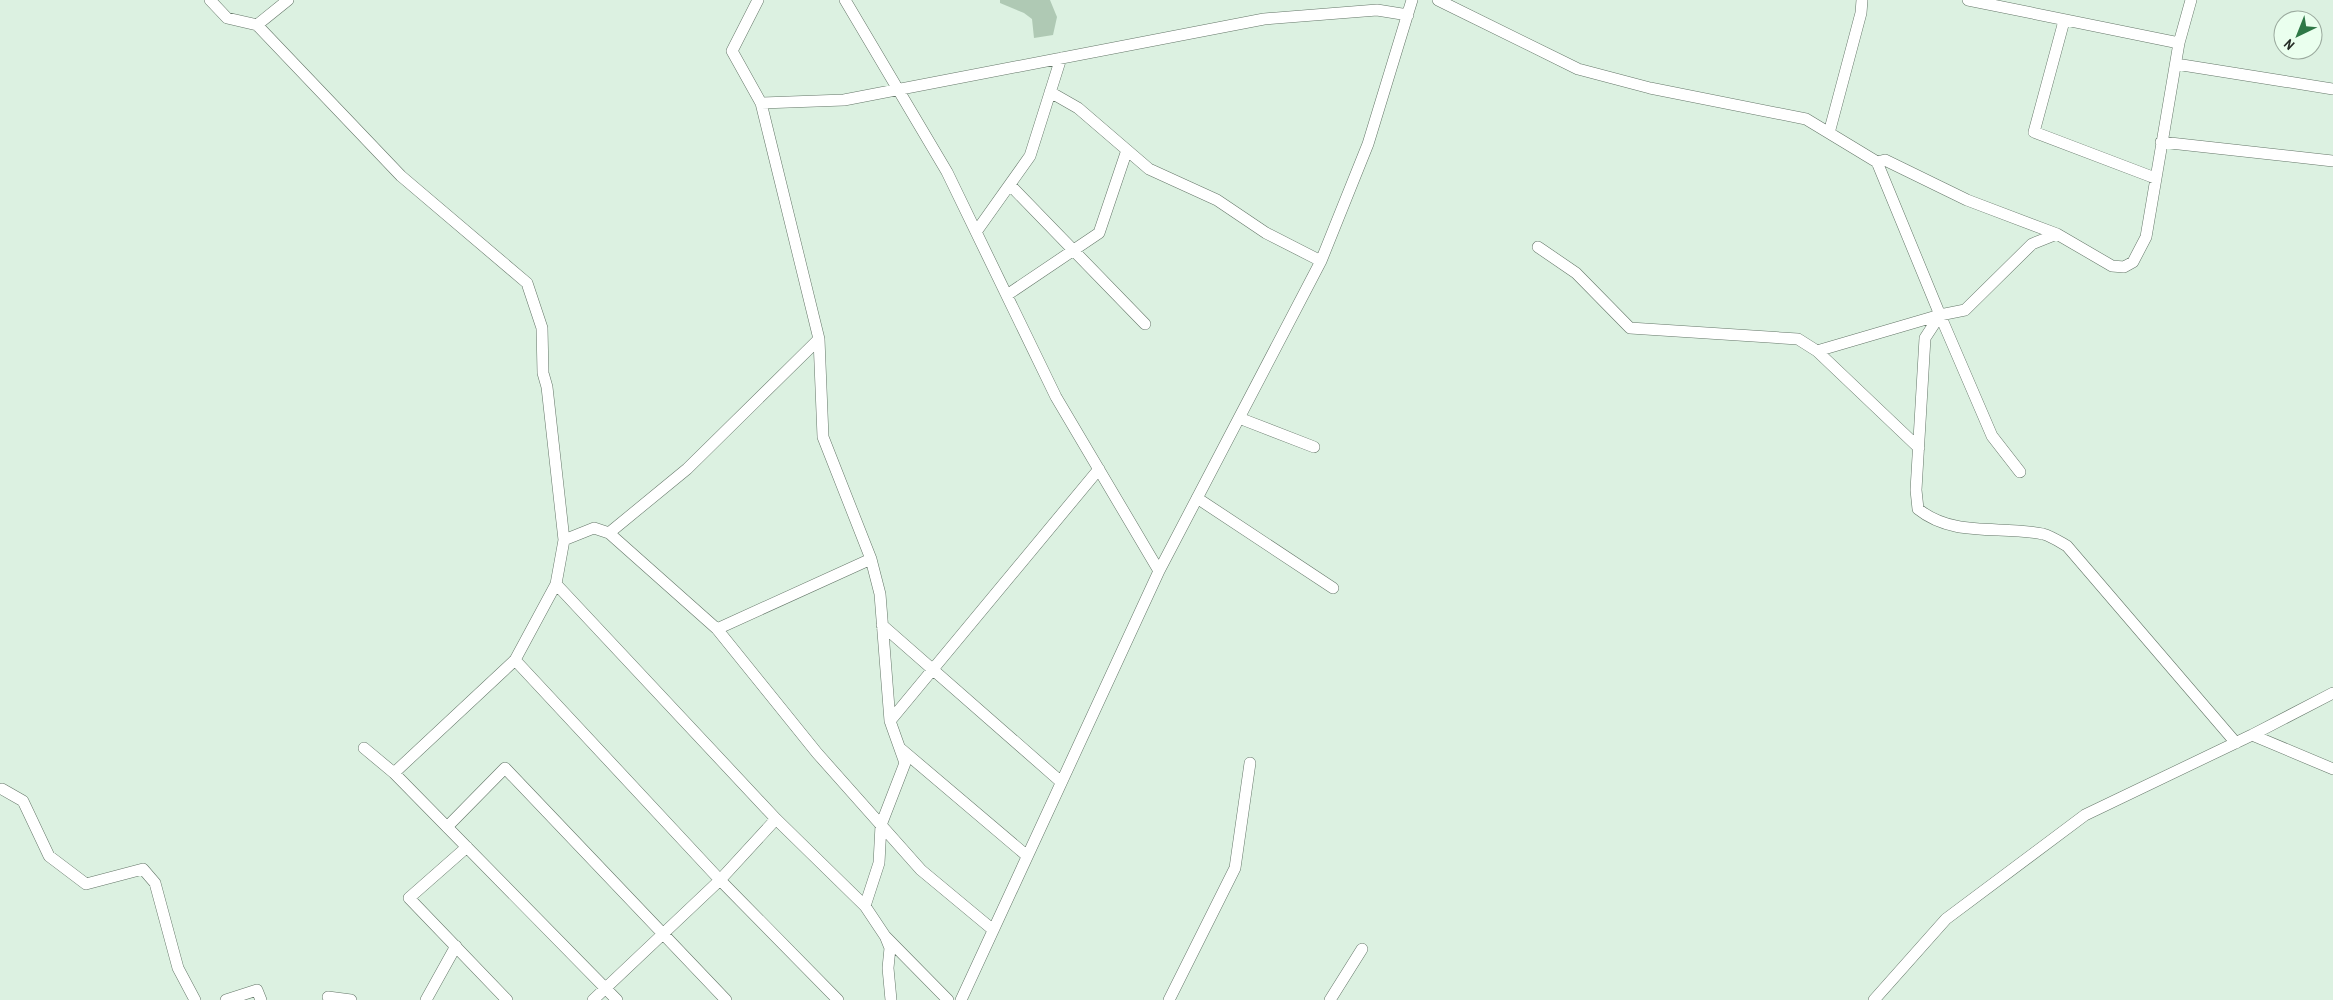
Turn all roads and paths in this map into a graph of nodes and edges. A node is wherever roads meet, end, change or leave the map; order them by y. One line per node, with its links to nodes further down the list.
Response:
1 (210, 0): 12 (street)
2 (288, 0): 12 (street)
3 (758, 0): 19 (street)
4 (845, 0): 17 (street)
5 (1412, 0): 10 (street)
6 (1438, 0): 20 (street)
7 (1862, 0): 20 (street)
8 (1968, 0): 11 (street)
9 (2191, 0): 13 (street)
10 (1408, 15): 14 (street); 31 (street)
11 (2064, 20): 13 (street); 25 (street)
12 (257, 25): 44 (street)
13 (2178, 43): 15 (street)
14 (1061, 58): 17 (street); 18 (street)
15 (2176, 64): 16 (street); 21 (street)
16 (2333, 89)
17 (898, 90): 19 (street); 27 (street)
18 (1050, 92): 22 (street); 26 (street)
19 (761, 103): 35 (street)
20 (1828, 133): 24 (street)
21 (2161, 142): 23 (street); 25 (street)
22 (1127, 150): 30 (street); 31 (street)
23 (2333, 161)
24 (1877, 162): 28 (street); 33 (street)
25 (2155, 178): 28 (street)
26 (1010, 185): 27 (street); 30 (street)
27 (976, 232): 32 (street)
28 (2056, 234): 33 (street)
29 (1538, 247): 36 (street)
30 (1072, 251): 32 (street); 34 (street)
31 (1321, 261): 37 (street)
32 (1007, 295): 40 (street)
33 (1940, 315): 36 (street); 39 (street); 41 (street)
34 (1145, 324)
35 (819, 339): 43 (street); 45 (street)
36 (1817, 351): 39 (street)
37 (1239, 418): 38 (street); 42 (street)
38 (1314, 448)
39 (1919, 448): 56 (street)
40 (1099, 469): 46 (street); 52 (street)
41 (2020, 472)
42 (1197, 498): 46 (street); 48 (street)
43 (609, 533): 44 (street); 50 (street)
44 (564, 540): 47 (street)
45 (871, 559): 49 (street); 50 (street)
46 (1159, 571): 62 (street)
47 (556, 584): 51 (street); 64 (street)
48 (1333, 588)
49 (882, 625): 52 (street); 54 (street)
50 (717, 629): 65 (street)
51 (515, 660): 61 (street); 69 (street)
52 (934, 669): 54 (street); 62 (street)
53 (2333, 693): 55 (street)
54 (890, 721): 58 (street)
55 (2252, 735): 56 (street); 60 (street)
56 (2236, 743): 93 (street)
57 (364, 748): 61 (street)
58 (900, 748): 65 (street); 68 (street)
59 (1250, 763): 91 (street)
60 (2333, 768)
61 (394, 773): 66 (street)
62 (1060, 781): 68 (street)
63 (2, 789): 78 (street)
64 (776, 819): 69 (street); 70 (street)
65 (881, 825): 70 (street); 71 (street)
66 (447, 827): 67 (street); 72 (street)
67 (467, 847): 74 (street); 76 (street)
68 (1026, 855): 71 (street)
69 (720, 880): 72 (street); 87 (street)
70 (865, 906): 73 (street)
71 (992, 929): 90 (street)
72 (664, 934): 76 (street); 86 (street)
73 (885, 936): 88 (street); 89 (street)
74 (456, 946): 82 (street); 83 (street)
75 (1362, 949): 92 (street)
76 (605, 988): 84 (street); 85 (street)
77 (328, 997): 81 (street)
78 (195, 1000)
79 (226, 1000): 80 (street)
80 (261, 1000)
81 (350, 1000)
82 (426, 1000)
83 (507, 1000)
84 (593, 1000)
85 (617, 1000)
86 (726, 1000)
87 (838, 1000)
88 (891, 1000)
89 (948, 1000)
90 (961, 1000)
91 (1169, 1000)
92 (1330, 1000)
93 (1874, 1000)

